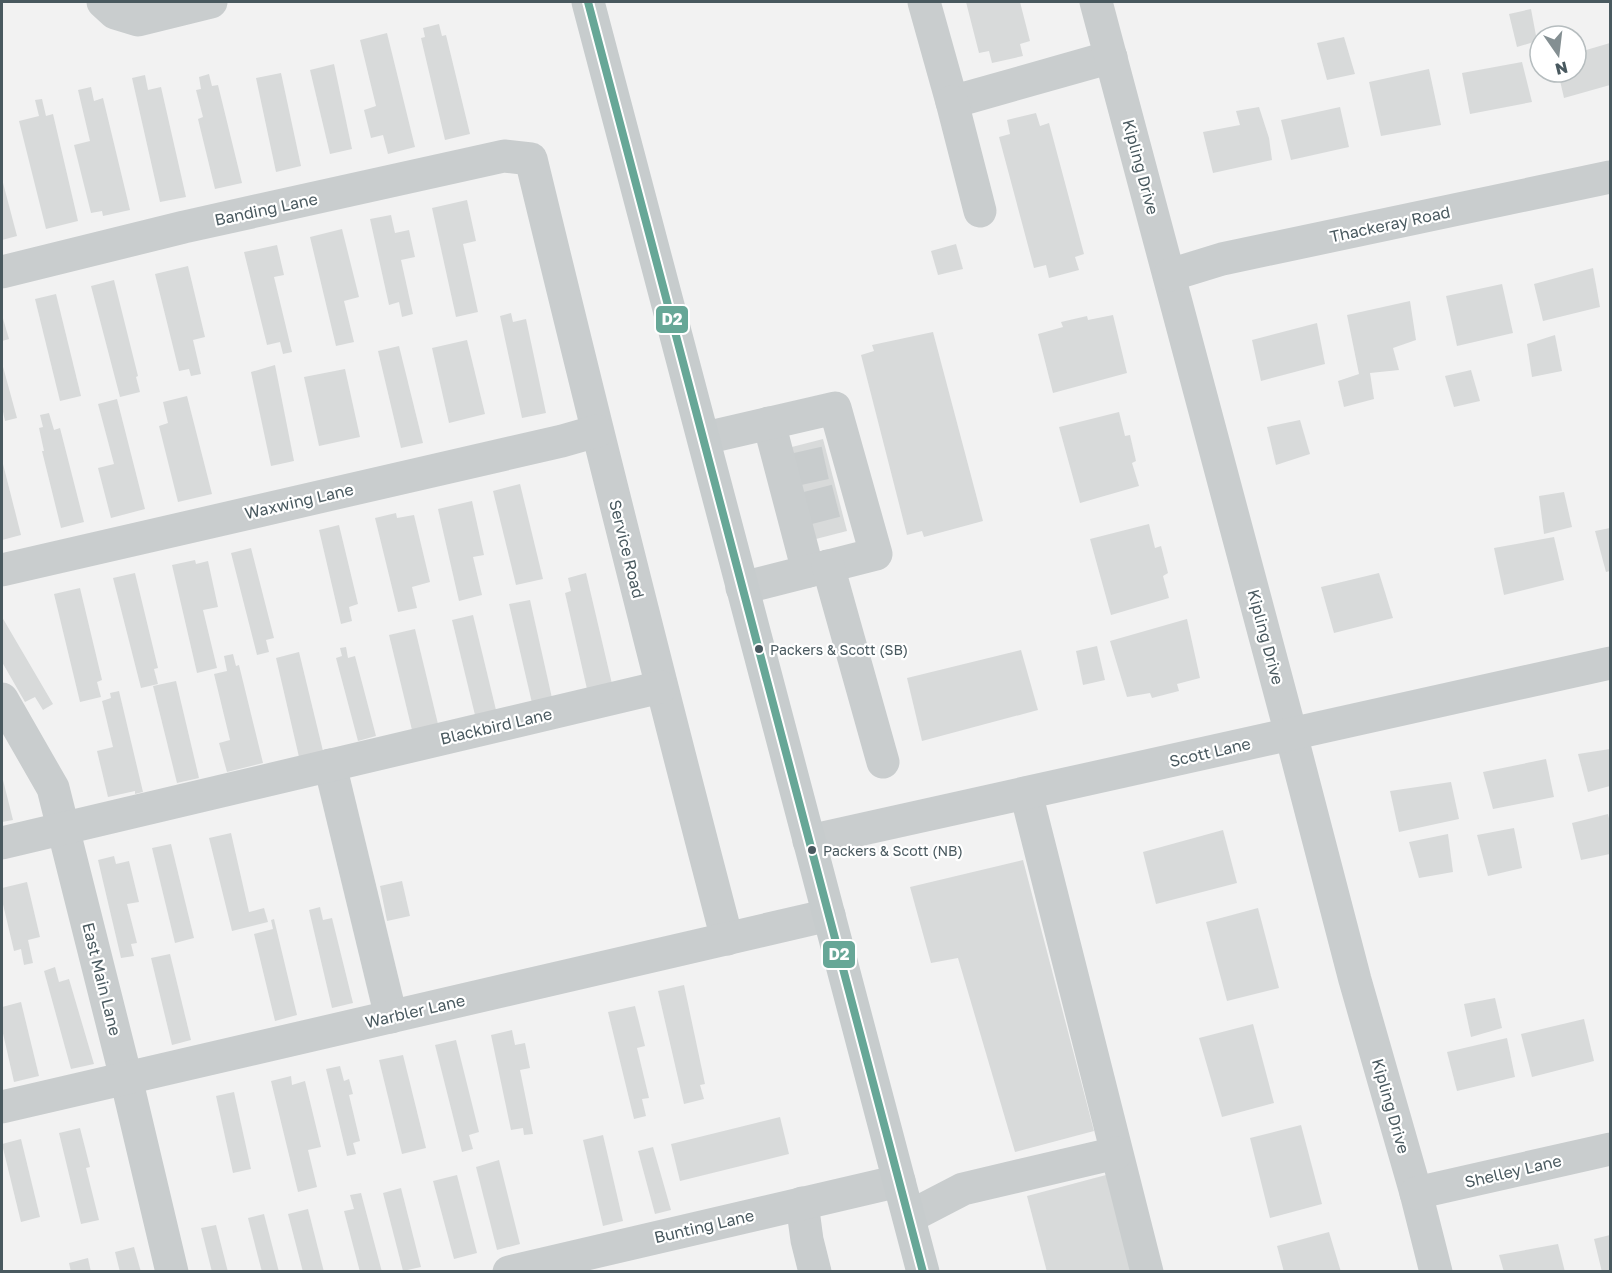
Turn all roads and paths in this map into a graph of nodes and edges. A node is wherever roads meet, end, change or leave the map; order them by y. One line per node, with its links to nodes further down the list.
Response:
1 (211, 2): 5 (street)
2 (588, 2): 15 (main road)
3 (924, 2): 7 (street)
4 (1096, 2): 6 (street, Kipling Drive)
5 (113, 5)
6 (1111, 57): 7 (street); 12 (street, Kipling Drive)
7 (952, 102): 10 (street)
8 (531, 159): 11 (street, Banding Lane); 14 (street, Service Road)
9 (1611, 177): 12 (street, Thackeray Road)
10 (980, 211)
11 (2, 272)
12 (1170, 274): 22 (street, Kipling Drive)
13 (769, 423): 15 (street); 16 (street); 16 (street)
14 (597, 431): 17 (street, Waxwing Lane); 20 (street, Service Road)
15 (705, 438): 18 (main road)
16 (818, 568): 18 (street); 23 (street)
17 (2, 570)
18 (742, 588): 27 (main road)
19 (1611, 663): 22 (street, Scott Lane)
20 (661, 687): 24 (street, Blackbird Lane); 30 (street, Service Road)
21 (2, 699): 26 (street, East Main Lane)
22 (1292, 734): 25 (street, Scott Lane); 37 (street, Kipling Drive)
23 (883, 762)
24 (330, 765): 26 (street, Blackbird Lane); 31 (street)
25 (1026, 793): 27 (street, Scott Lane); 35 (street)
26 (64, 828): 28 (street, Blackbird Lane); 32 (street, East Main Lane)
27 (809, 841): 29 (main road)
28 (2, 843)
29 (829, 915): 30 (street, Warbler Lane); 36 (main road)
30 (727, 939): 31 (street, Warbler Lane)
31 (390, 1017): 32 (street, Warbler Lane)
32 (126, 1078): 33 (street, Warbler Lane); 40 (street, East Main Lane)
33 (2, 1107)
34 (1611, 1149): 37 (street, Shelley Lane)
35 (1116, 1153): 39 (street); 44 (street)
36 (899, 1181): 38 (street, Bunting Lane); 39 (main road)
37 (1416, 1192): 45 (street, Kipling Drive)
38 (802, 1203): 41 (street, Bunting Lane); 42 (street)
39 (909, 1217): 43 (main road)
40 (172, 1272)
41 (509, 1272)
42 (815, 1272)
43 (923, 1272)
44 (1147, 1272)
45 (1436, 1272)

